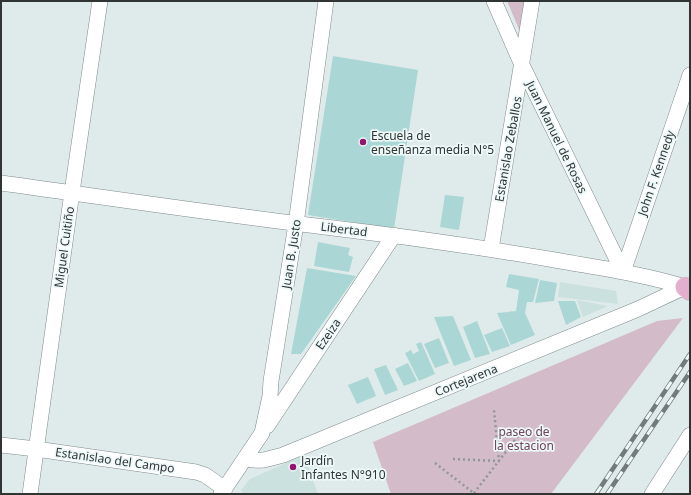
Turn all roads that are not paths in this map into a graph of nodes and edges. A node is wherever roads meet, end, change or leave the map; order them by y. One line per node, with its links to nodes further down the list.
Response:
1 (100, 1): 8 (street, Miguel Cuitiño)
2 (326, 1): 9 (street, Juan B. Justo)
3 (494, 1): 5 (street, Juan Manuel de Rosas)
4 (532, 1): 5 (street, Estanislao Zeballos)
5 (522, 65): 11 (street, Estanislao Zeballos); 12 (street, Juan Manuel de Rosas)
6 (690, 75): 12 (street, John F. Kennedy)
7 (1, 183): 8 (street, Libertad)
8 (72, 192): 9 (street, Libertad); 17 (street, Miguel Cuitiño)
9 (296, 224): 10 (street, Libertad); 14 (street, Juan B. Justo)
10 (394, 235): 11 (street, Libertad); 14 (street, Ezeiza)
11 (491, 249): 12 (street, Libertad)
12 (623, 272): 13 (street, Libertad)
13 (688, 287): 18 (street, Cortejarena)
14 (262, 433): 18 (street, Juan B. Justo)
15 (690, 435): 21 (street)
16 (1, 445): 17 (street, Estanislao del Campo)
17 (36, 448): 19 (street, Estanislao del Campo); 20 (street, Miguel Cuitiño)
18 (245, 458): 19 (street, Juan B. Justo)
19 (223, 491)
20 (30, 494)
21 (652, 494)

